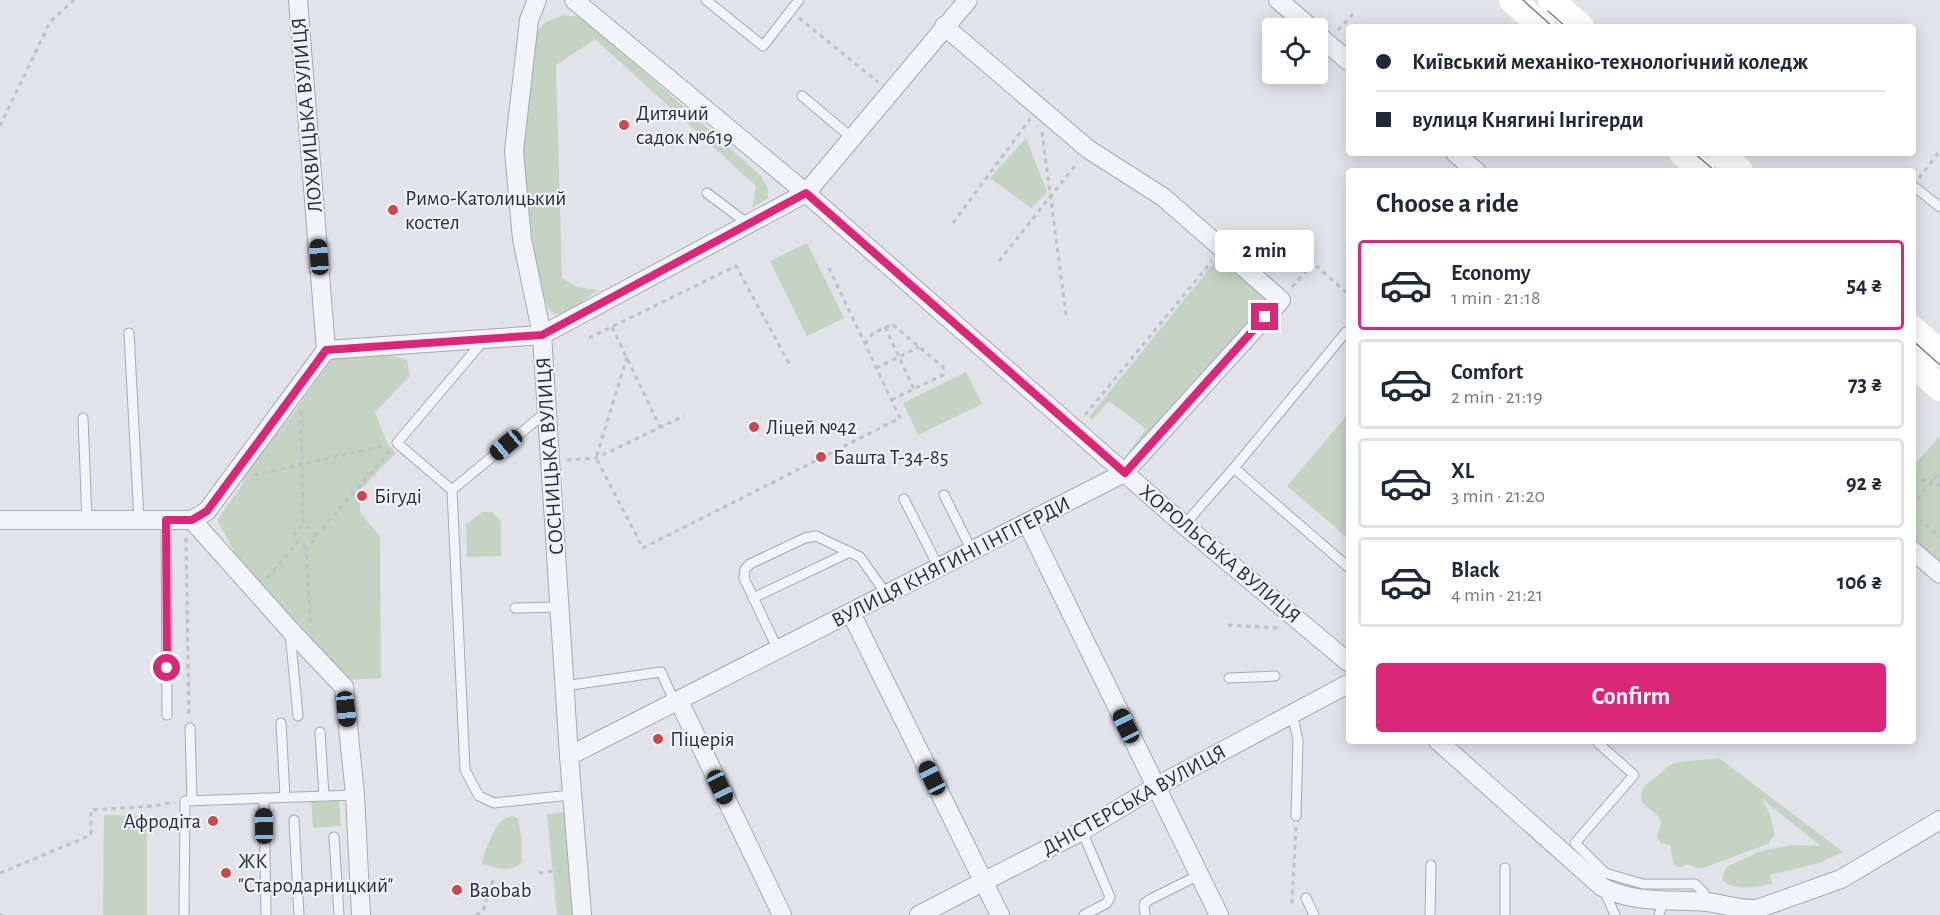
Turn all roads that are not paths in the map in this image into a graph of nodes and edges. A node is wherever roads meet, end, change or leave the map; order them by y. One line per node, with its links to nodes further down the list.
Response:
1 (298, 0): 34 (street, ЛОХВИЦЬКА ВУЛИЦЯ)
2 (537, 0): 32 (street, СОСНИЦЬКА ВУЛИЦЯ)
3 (574, 0): 26 (street, ХОРОЛЬСЬКА ВУЛИЦЯ)
4 (706, 0): 5 (lane)
5 (799, 0)
6 (968, 0): 13 (street)
7 (1278, 0): 10 (street)
8 (1512, 0): 11 (street)
9 (1551, 0): 12 (street)
10 (1299, 18)
11 (1539, 24)
12 (1578, 24)
13 (944, 27): 17 (street); 41 (street, ВУЛИЦЯ КНЯГИНІ ІНГІГЕРДИ)
14 (1328, 43): 15 (street)
15 (1346, 59)
16 (802, 96): 17 (lane)
17 (852, 138): 26 (street)
18 (1458, 156): 21 (street)
19 (1685, 156): 22 (street)
20 (1723, 156): 23 (street)
21 (1472, 168)
22 (1699, 168)
23 (1737, 168)
24 (1916, 187): 27 (lane)
25 (707, 193): 28 (lane)
26 (806, 193): 28 (street); 41 (street, ХОРОЛЬСЬКА ВУЛИЦЯ)
27 (1940, 207)
28 (748, 224): 32 (street)
29 (1346, 332): 40 (lane)
30 (1916, 332): 35 (street)
31 (129, 333): 47 (lane)
32 (542, 335): 33 (street); 38 (street, СОСНИЦЬКА ВУЛИЦЯ)
33 (484, 340): 34 (street); 42 (lane)
34 (326, 350): 49 (street)
35 (1940, 354)
36 (1916, 367): 37 (street)
37 (1940, 388)
38 (548, 411): 42 (lane); 60 (street, СОСНИЦЬКА ВУЛИЦЯ)
39 (83, 418): 46 (lane)
40 (1234, 468): 51 (lane); 55 (lane)
41 (1125, 473): 50 (street, ВУЛИЦЯ КНЯГИНІ ІНГІГЕРДИ); 51 (street, ХОРОЛЬСЬКА ВУЛИЦЯ)
42 (452, 490): 82 (lane)
43 (944, 495): 52 (lane)
44 (904, 499): 56 (lane)
45 (0, 520): 46 (street)
46 (87, 520): 47 (street)
47 (139, 520): 48 (street)
48 (166, 520): 49 (street); 72 (lane)
49 (189, 520): 63 (street)
50 (1027, 523): 52 (street, ВУЛИЦЯ КНЯГИНІ ІНГІГЕРДИ); 80 (street)
51 (1184, 525): 65 (street, ХОРОЛЬСЬКА ВУЛИЦЯ)
52 (972, 551): 56 (street, ВУЛИЦЯ КНЯГИНІ ІНГІГЕРДИ)
53 (850, 552): 58 (lane); 59 (lane); 59 (lane)
54 (1916, 553): 57 (street)
55 (1346, 565)
56 (939, 568): 58 (street, ВУЛИЦЯ КНЯГИНІ ІНГІГЕРДИ)
57 (1940, 574)
58 (887, 595): 62 (street, ВУЛИЦЯ КНЯГИНІ ІНГІГЕРДИ)
59 (753, 598): 64 (lane)
60 (559, 607): 61 (lane); 69 (street, СОСНИЦЬКА ВУЛИЦЯ)
61 (515, 608)
62 (851, 613): 64 (street, ВУЛИЦЯ КНЯГИНІ ІНГІГЕРДИ); 95 (street)
63 (290, 630): 73 (lane); 81 (street)
64 (778, 651): 70 (street, ВУЛИЦЯ КНЯГИНІ ІНГІГЕРДИ)
65 (1346, 660)
66 (1275, 676): 67 (lane)
67 (1229, 678)
68 (1346, 685): 71 (street, ДНІСТЕРСЬКА ВУЛИЦЯ)
69 (564, 686): 70 (lane); 79 (street, СОСНИЦЬКА ВУЛИЦЯ)
70 (677, 702): 79 (street, ВУЛИЦЯ КНЯГИНІ ІНГІГЕРДИ); 107 (street)
71 (1292, 714): 80 (street, ДНІСТЕРСЬКА ВУЛИЦЯ); 87 (lane)
72 (167, 715)
73 (298, 716)
74 (281, 723): 84 (lane)
75 (190, 728): 86 (lane)
76 (320, 732): 83 (lane)
77 (1441, 744): 96 (street)
78 (1599, 744): 98 (lane)
79 (568, 756): 82 (street, СОСНИЦЬКА ВУЛИЦЯ)
80 (1155, 787): 90 (street, ДНІСТЕРСЬКА ВУЛИЦЯ); 94 (street)
81 (355, 795): 83 (lane); 105 (street)
82 (571, 795): 106 (street, СОСНИЦЬКА ВУЛИЦЯ)
83 (324, 796): 84 (lane)
84 (285, 797): 85 (lane)
85 (264, 798): 86 (lane); 102 (lane)
86 (188, 800): 101 (lane)
87 (1296, 816)
88 (294, 820): 103 (lane)
89 (1940, 820): 100 (street)
90 (1082, 831): 95 (street, ДНІСТЕРСЬКА ВУЛИЦЯ); 110 (lane)
91 (334, 837): 104 (lane)
92 (1431, 865): 114 (lane)
93 (1505, 868): 115 (lane)
94 (1199, 874): 111 (lane); 112 (street)
95 (983, 881): 108 (street, ДНІСТЕРСЬКА ВУЛИЦЯ); 109 (street)
96 (1602, 887): 99 (street); 116 (lane)
97 (1306, 898): 113 (lane)
98 (1706, 902): 99 (street); 100 (street)
99 (1661, 908)
100 (1742, 912)
101 (184, 915)
102 (266, 915)
103 (299, 915)
104 (339, 915)
105 (361, 915)
106 (582, 915)
107 (782, 915)
108 (919, 915)
109 (1000, 915)
110 (1084, 915)
111 (1145, 915)
112 (1219, 915)
113 (1314, 915)
114 (1430, 915)
115 (1505, 915)
116 (1615, 915)

